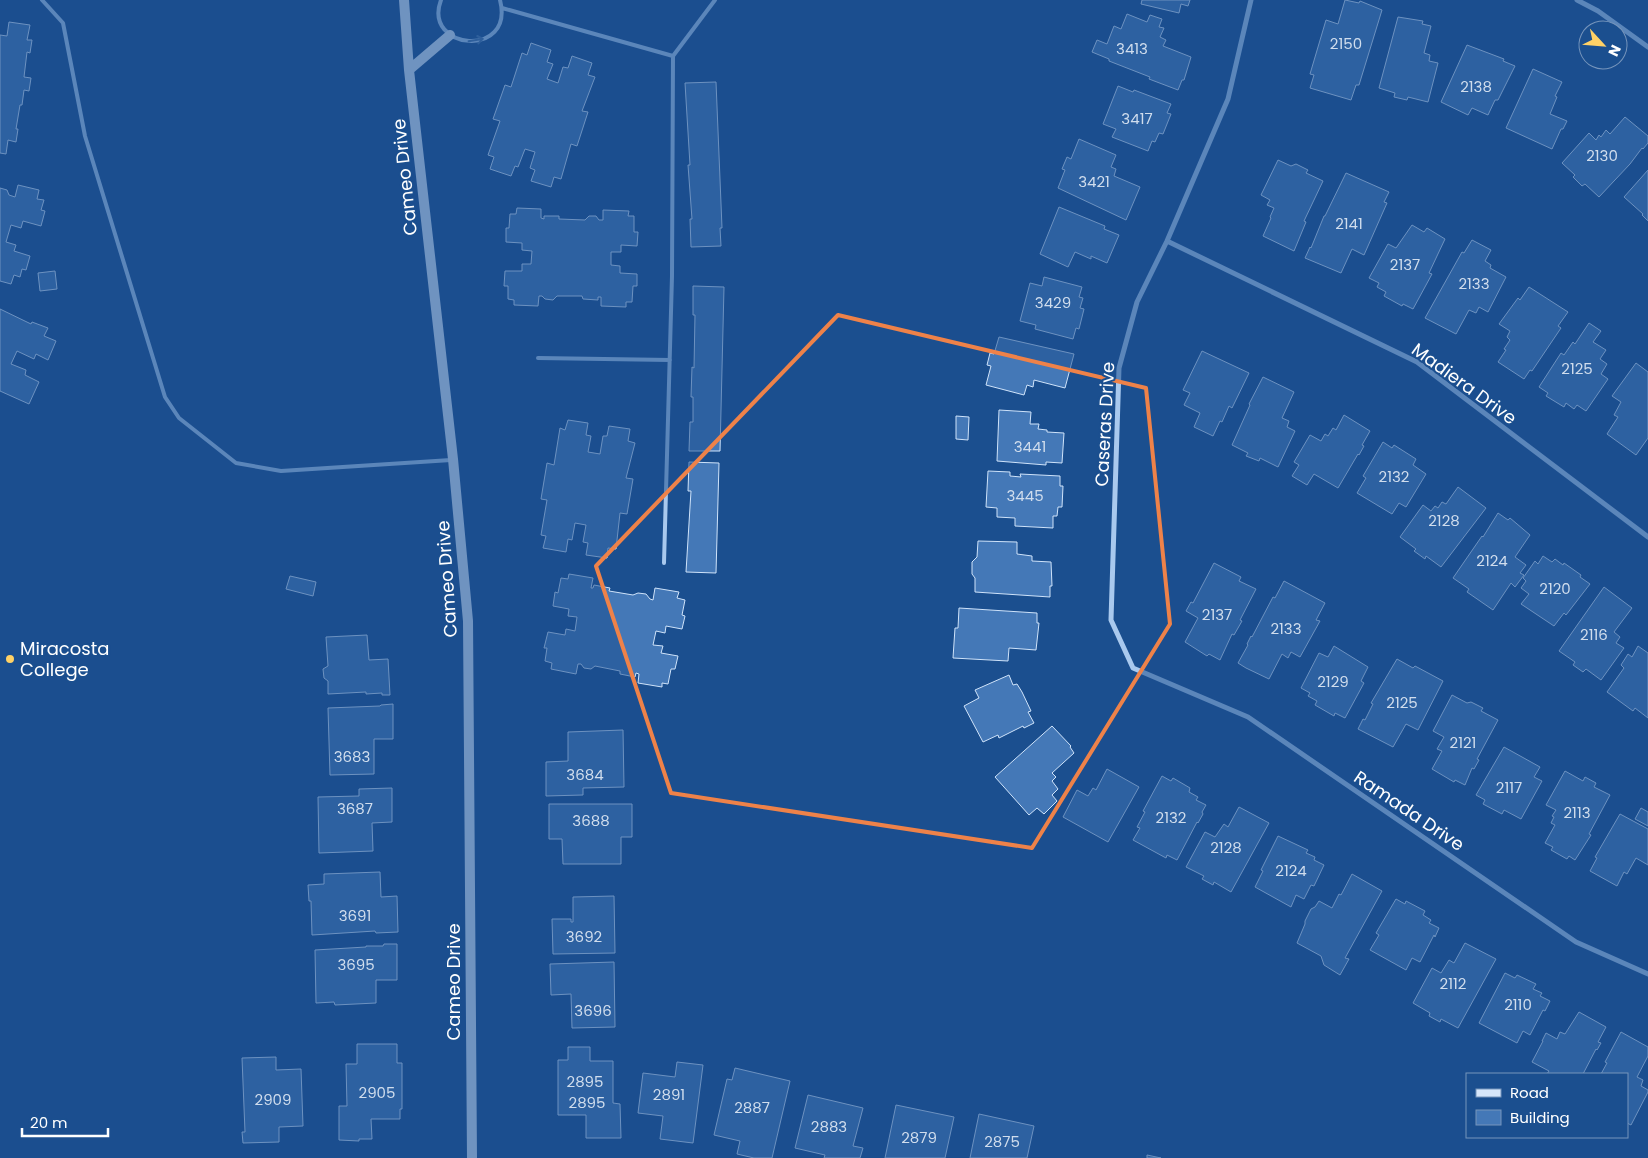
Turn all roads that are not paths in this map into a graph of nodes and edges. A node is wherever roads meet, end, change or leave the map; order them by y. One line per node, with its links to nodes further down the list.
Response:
1 (42, 0): 16 (lane)
2 (404, 0): 12 (street, Cameo Drive)
3 (442, 0): 9 (lane)
4 (500, 0): 8 (lane)
5 (715, 0): 11 (lane)
6 (1251, 0): 13 (street, Caseras Drive)
7 (1576, 0): 10 (street)
8 (502, 8): 9 (lane, one-way to 8); 11 (lane)
9 (450, 35): 12 (street)
10 (1648, 47)
11 (673, 56): 15 (lane)
12 (409, 70): 16 (street, Cameo Drive)
13 (1167, 241): 17 (street, Madiera Drive); 19 (street, Caseras Drive)
14 (538, 358): 15 (lane)
15 (670, 360): 18 (lane)
16 (453, 460): 21 (street, Cameo Drive)
17 (1648, 537)
18 (664, 563)
19 (1151, 677): 20 (street, Ramada Drive)
20 (1648, 974)
21 (472, 1158)

